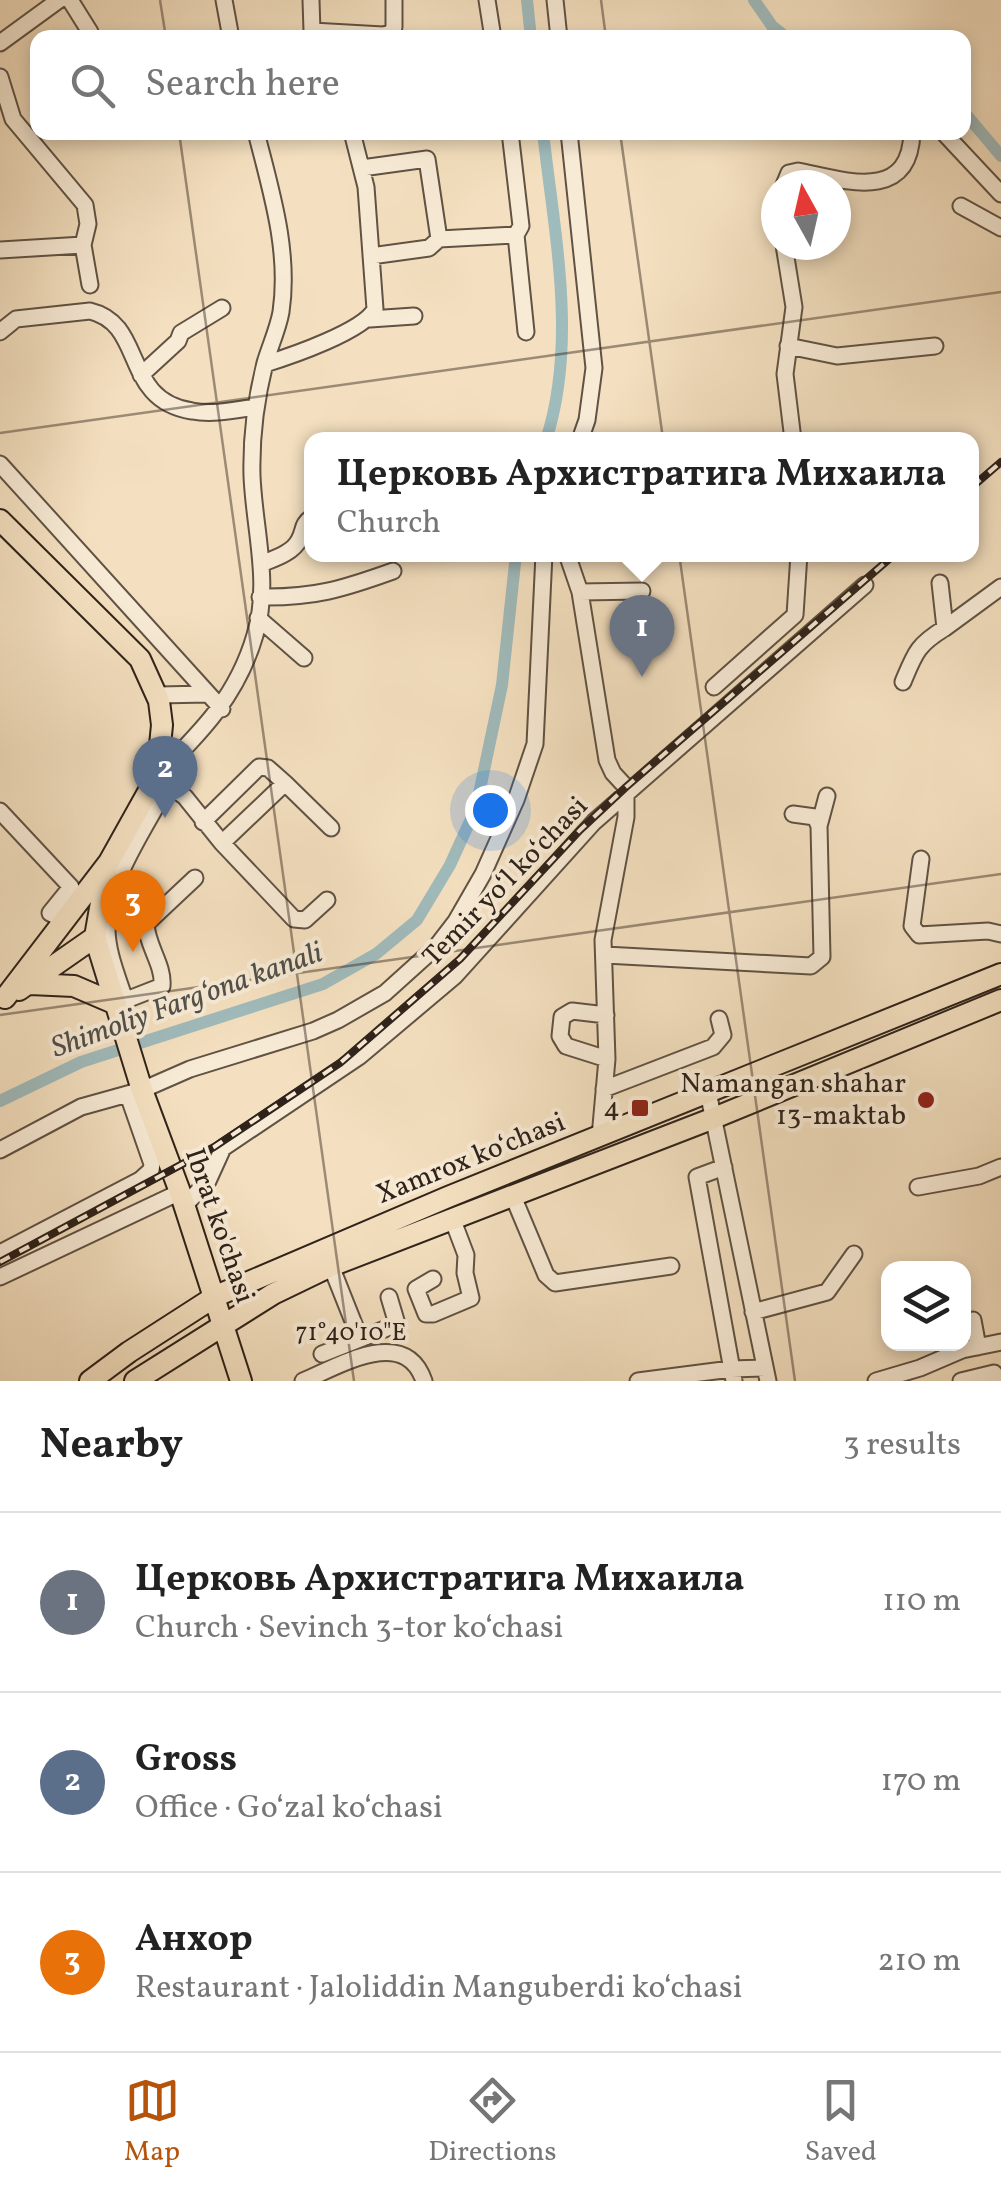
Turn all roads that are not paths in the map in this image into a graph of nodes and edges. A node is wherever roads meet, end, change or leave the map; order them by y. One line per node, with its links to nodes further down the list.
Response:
1 (60, 0): 14 (street)
2 (70, 0): 8 (street)
3 (224, 0): 9 (street)
4 (311, 0): 10 (street)
5 (394, 0): 11 (street)
6 (487, 0): 12 (street)
7 (554, 0): 13 (street)
8 (89, 30)
9 (230, 30)
10 (312, 30)
11 (392, 30)
12 (492, 30)
13 (557, 30)
14 (0, 42)
15 (0, 77): 16 (street)
16 (30, 139)
17 (31, 140): 31 (street)
18 (258, 140): 43 (street)
19 (354, 140): 24 (street)
20 (511, 140): 29 (street)
21 (570, 140): 46 (street)
22 (912, 140): 25 (street)
23 (950, 140): 26 (street)
24 (362, 168): 30 (street); 33 (street)
25 (851, 182)
26 (1001, 194)
27 (962, 206): 28 (street)
28 (1001, 228)
29 (516, 234): 30 (street); 40 (street)
30 (439, 239): 33 (street)
31 (83, 245): 32 (street); 35 (street)
32 (0, 250)
33 (371, 256): 38 (street)
34 (786, 260): 41 (street)
35 (90, 285)
36 (222, 308): 44 (street)
37 (414, 316): 38 (street)
38 (370, 319): 43 (street)
39 (0, 332): 44 (street)
40 (526, 332)
41 (788, 346): 42 (street); 47 (street)
42 (935, 346)
43 (265, 364): 45 (street)
44 (141, 375): 45 (street)
45 (256, 407): 54 (street)
46 (583, 432)
47 (792, 432)
48 (0, 464): 69 (street)
49 (0, 520): 70 (main road)
50 (304, 523): 54 (street)
51 (544, 562): 99 (street)
52 (570, 562): 60 (street)
53 (800, 562): 68 (street)
54 (261, 564): 61 (street)
55 (393, 571): 61 (street)
56 (940, 583): 63 (street)
57 (865, 585): 74 (street, Temir yoʻl koʻchasi)
58 (1001, 587): 63 (street)
59 (642, 591): 60 (street)
60 (580, 592): 74 (street)
61 (260, 597): 62 (street)
62 (258, 618): 64 (street); 65 (street)
63 (945, 628): 67 (street)
64 (248, 656): 66 (street); 71 (street)
65 (304, 658)
66 (261, 670)
67 (904, 682)
68 (714, 687)
69 (208, 694): 70 (street); 71 (street)
70 (158, 695): 72 (main road)
71 (222, 708): 72 (street)
72 (162, 780): 78 (street); 83 (main road); 94 (street)
73 (284, 783): 78 (street); 80 (street); 81 (street)
74 (626, 791): 89 (street); 108 (street, Temir yoʻl koʻchasi)
75 (826, 796): 79 (street)
76 (0, 811): 86 (street)
77 (793, 814): 79 (street)
78 (202, 822): 81 (street)
79 (819, 826): 89 (street)
80 (331, 828)
81 (222, 843): 85 (street)
82 (922, 859): 87 (street)
83 (109, 862): 86 (main road); 88 (main road)
84 (195, 878): 94 (street)
85 (327, 900)
86 (66, 921): 92 (main road)
87 (1001, 934)
88 (95, 937): 91 (main road); 94 (main road, Ibrat ko'chasi)
89 (605, 955): 95 (street)
90 (1001, 974): 100 (main road, Xamrox koʻchasi)
91 (30, 984): 92 (main road); 94 (main road)
92 (3, 1000)
93 (1001, 1000): 101 (main road)
94 (120, 1008): 99 (main road, Ibrat ko'chasi)
95 (606, 1015): 97 (street); 97 (street)
96 (719, 1019): 98 (street)
97 (607, 1059): 98 (street)
98 (604, 1089): 102 (street)
99 (135, 1092): 103 (street); 108 (main road, Ibrat ko'chasi); 112 (street)
100 (708, 1092): 101 (street); 102 (main road, Xamrox koʻchasi)
101 (714, 1118): 105 (street); 107 (main road)
102 (600, 1136): 118 (main road, Xamrox koʻchasi)
103 (0, 1150)
104 (1001, 1166): 106 (street)
105 (724, 1168): 110 (street); 111 (street)
106 (918, 1187)
107 (512, 1194): 109 (main road); 115 (street)
108 (182, 1199): 116 (street); 118 (main road, Ibrat ko'chasi)
109 (452, 1218): 114 (main road); 117 (street)
110 (738, 1240): 111 (street); 120 (street)
111 (708, 1248): 127 (street)
112 (0, 1254)
113 (854, 1254): 120 (street)
114 (331, 1266): 122 (main road); 123 (street)
115 (671, 1266)
116 (0, 1277)
117 (433, 1279)
118 (216, 1296): 122 (main road, Ibrat ko'chasi); 129 (main road, Xamrox koʻchasi)
119 (390, 1297): 123 (street)
120 (754, 1312): 128 (street)
121 (973, 1320): 125 (street)
122 (224, 1324): 130 (main road); 131 (main road, Ibrat ko'chasi)
123 (360, 1339): 126 (street)
124 (1001, 1342): 125 (street)
125 (978, 1347): 135 (street)
126 (322, 1354)
127 (732, 1375): 128 (street); 134 (street)
128 (766, 1375)
129 (90, 1381)
130 (135, 1381)
131 (240, 1381)
132 (303, 1381): 133 (street)
133 (424, 1381)
134 (638, 1381)
135 (876, 1381)
136 (961, 1381): 137 (street)
137 (1000, 1381)

